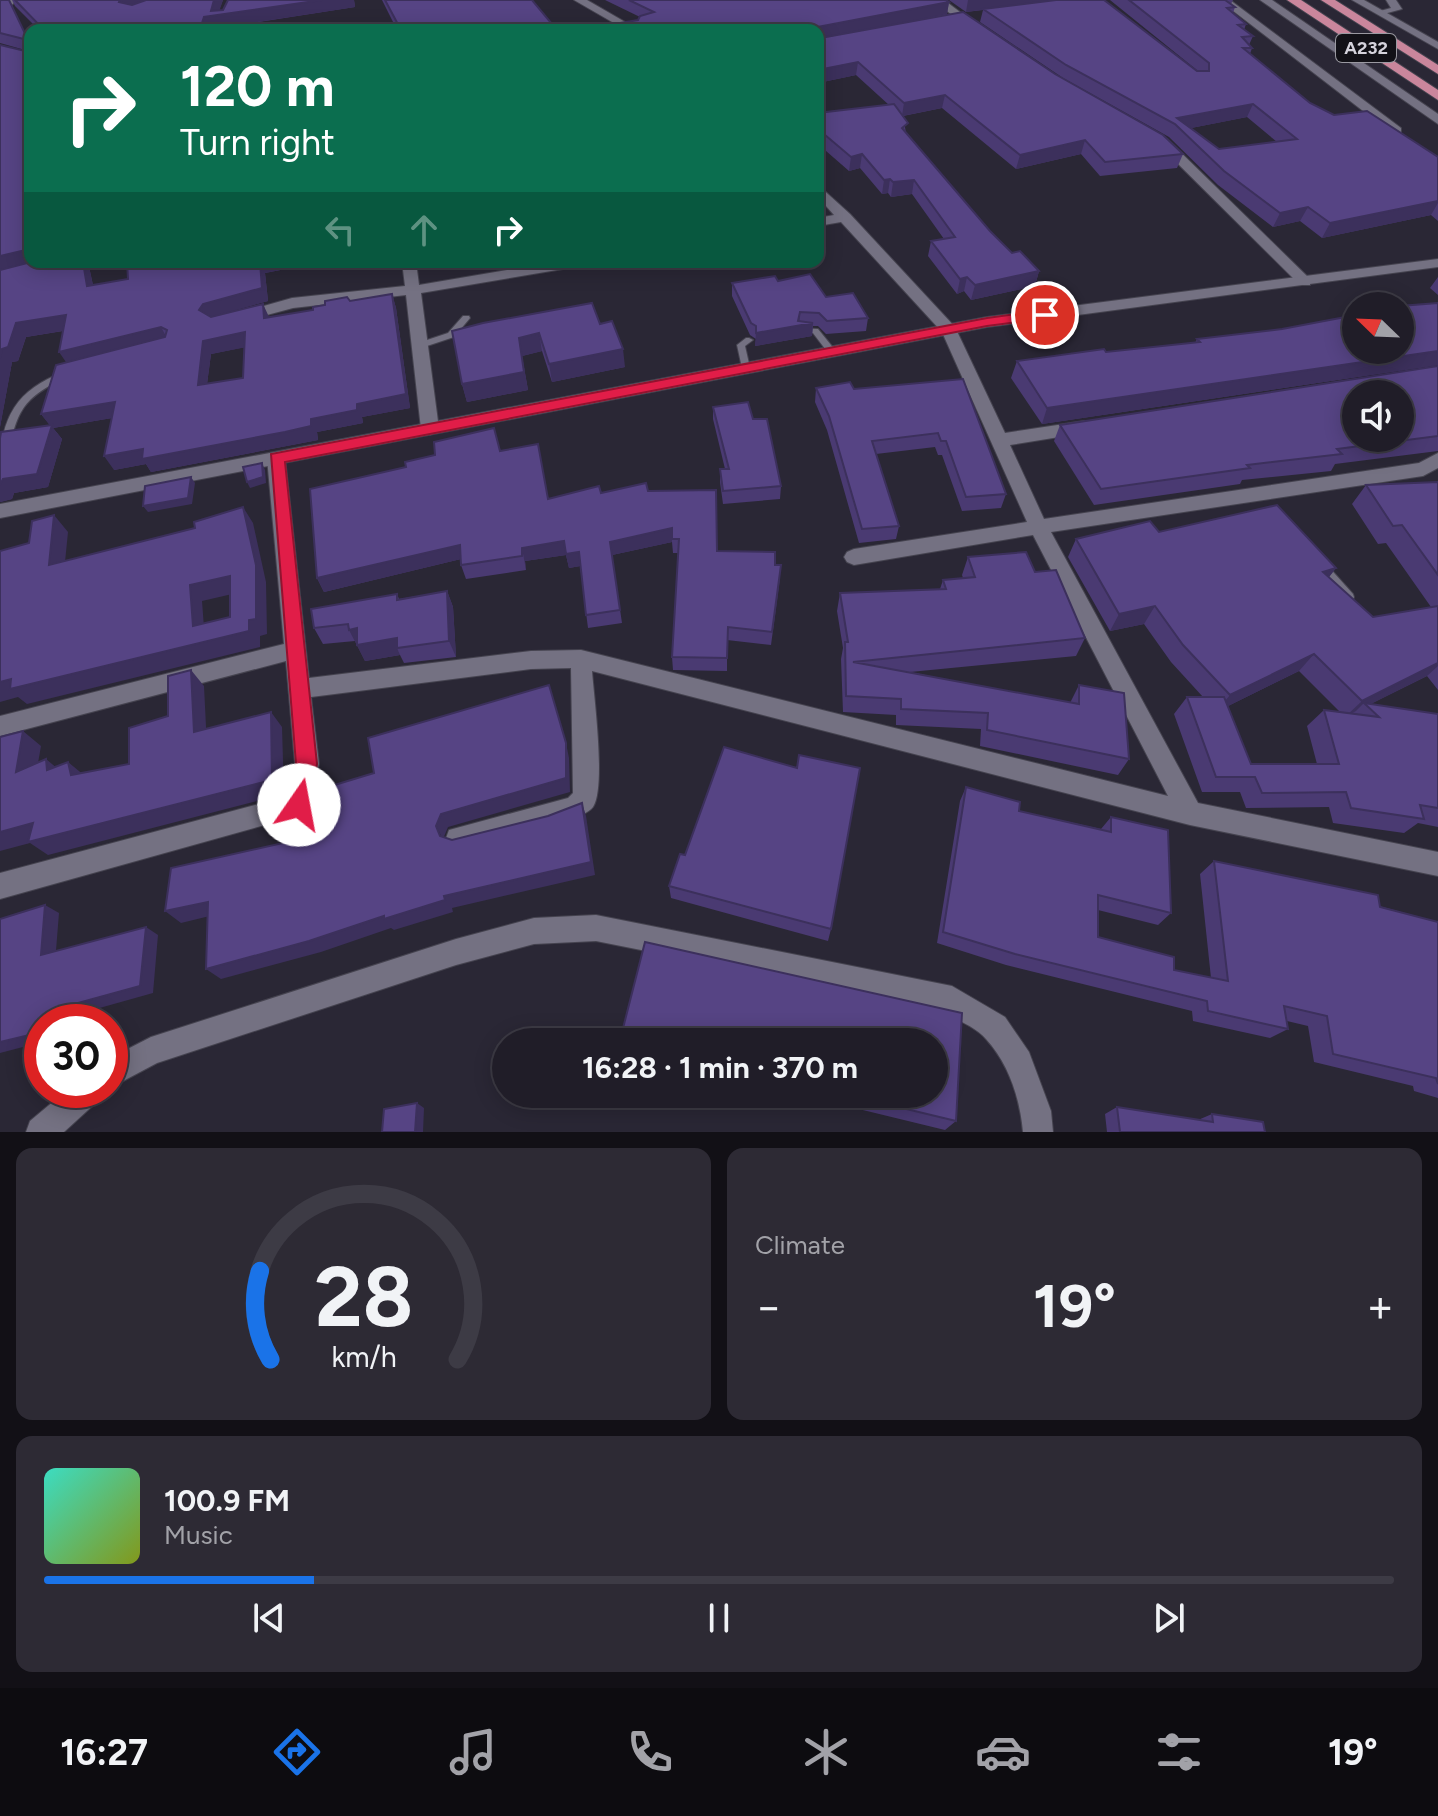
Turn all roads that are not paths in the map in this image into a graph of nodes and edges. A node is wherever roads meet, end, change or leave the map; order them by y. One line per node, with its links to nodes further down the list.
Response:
1 (12, 0): 10 (street)
2 (579, 0): 15 (street)
3 (937, 0): 13 (street)
4 (1224, 0): 21 (street)
5 (1265, 0): 20 (street)
6 (1293, 0): 19 (highway, A232)
7 (1327, 0): 18 (highway, A232)
8 (1357, 0): 11 (street)
9 (1391, 0): 11 (street)
10 (0, 13)
11 (1384, 13): 17 (street)
12 (976, 16): 13 (street)
13 (962, 18): 14 (street); 16 (street)
14 (947, 21)
15 (623, 24)
16 (985, 34)
17 (1438, 46)
18 (1438, 70)
19 (1438, 96)
20 (1438, 120)
21 (1397, 131)
22 (1152, 135): 29 (street)
23 (824, 195): 24 (street)
24 (845, 217): 25 (street); 34 (street)
25 (824, 221)
26 (1438, 263): 29 (street)
27 (410, 268): 30 (street)
28 (545, 268): 30 (street)
29 (1305, 282): 34 (street)
30 (414, 290): 32 (street); 36 (street)
31 (466, 318): 36 (lane)
32 (232, 319)
33 (802, 330): 37 (lane)
34 (949, 330): 37 (street); 42 (street)
35 (749, 340): 38 (lane)
36 (421, 345): 41 (street)
37 (832, 352): 38 (street)
38 (746, 368): 41 (street)
39 (75, 371): 44 (lane)
40 (1110, 423): 42 (street)
41 (430, 429): 43 (street)
42 (1001, 440): 47 (street)
43 (276, 458): 46 (street); 51 (street)
44 (0, 464)
45 (1433, 470): 47 (street)
46 (0, 511)
47 (1039, 528): 48 (street); 55 (street)
48 (854, 557)
49 (1314, 557): 50 (lane)
50 (1355, 604)
51 (295, 650): 53 (street); 54 (street)
52 (581, 659): 53 (street); 55 (street); 56 (street)
53 (299, 689): 58 (street)
54 (0, 726)
55 (1190, 813): 57 (street)
56 (458, 838)
57 (1438, 864)
58 (0, 886)
59 (128, 1064): 62 (street)
60 (68, 1108): 61 (street)
61 (41, 1132)
62 (1038, 1132)

